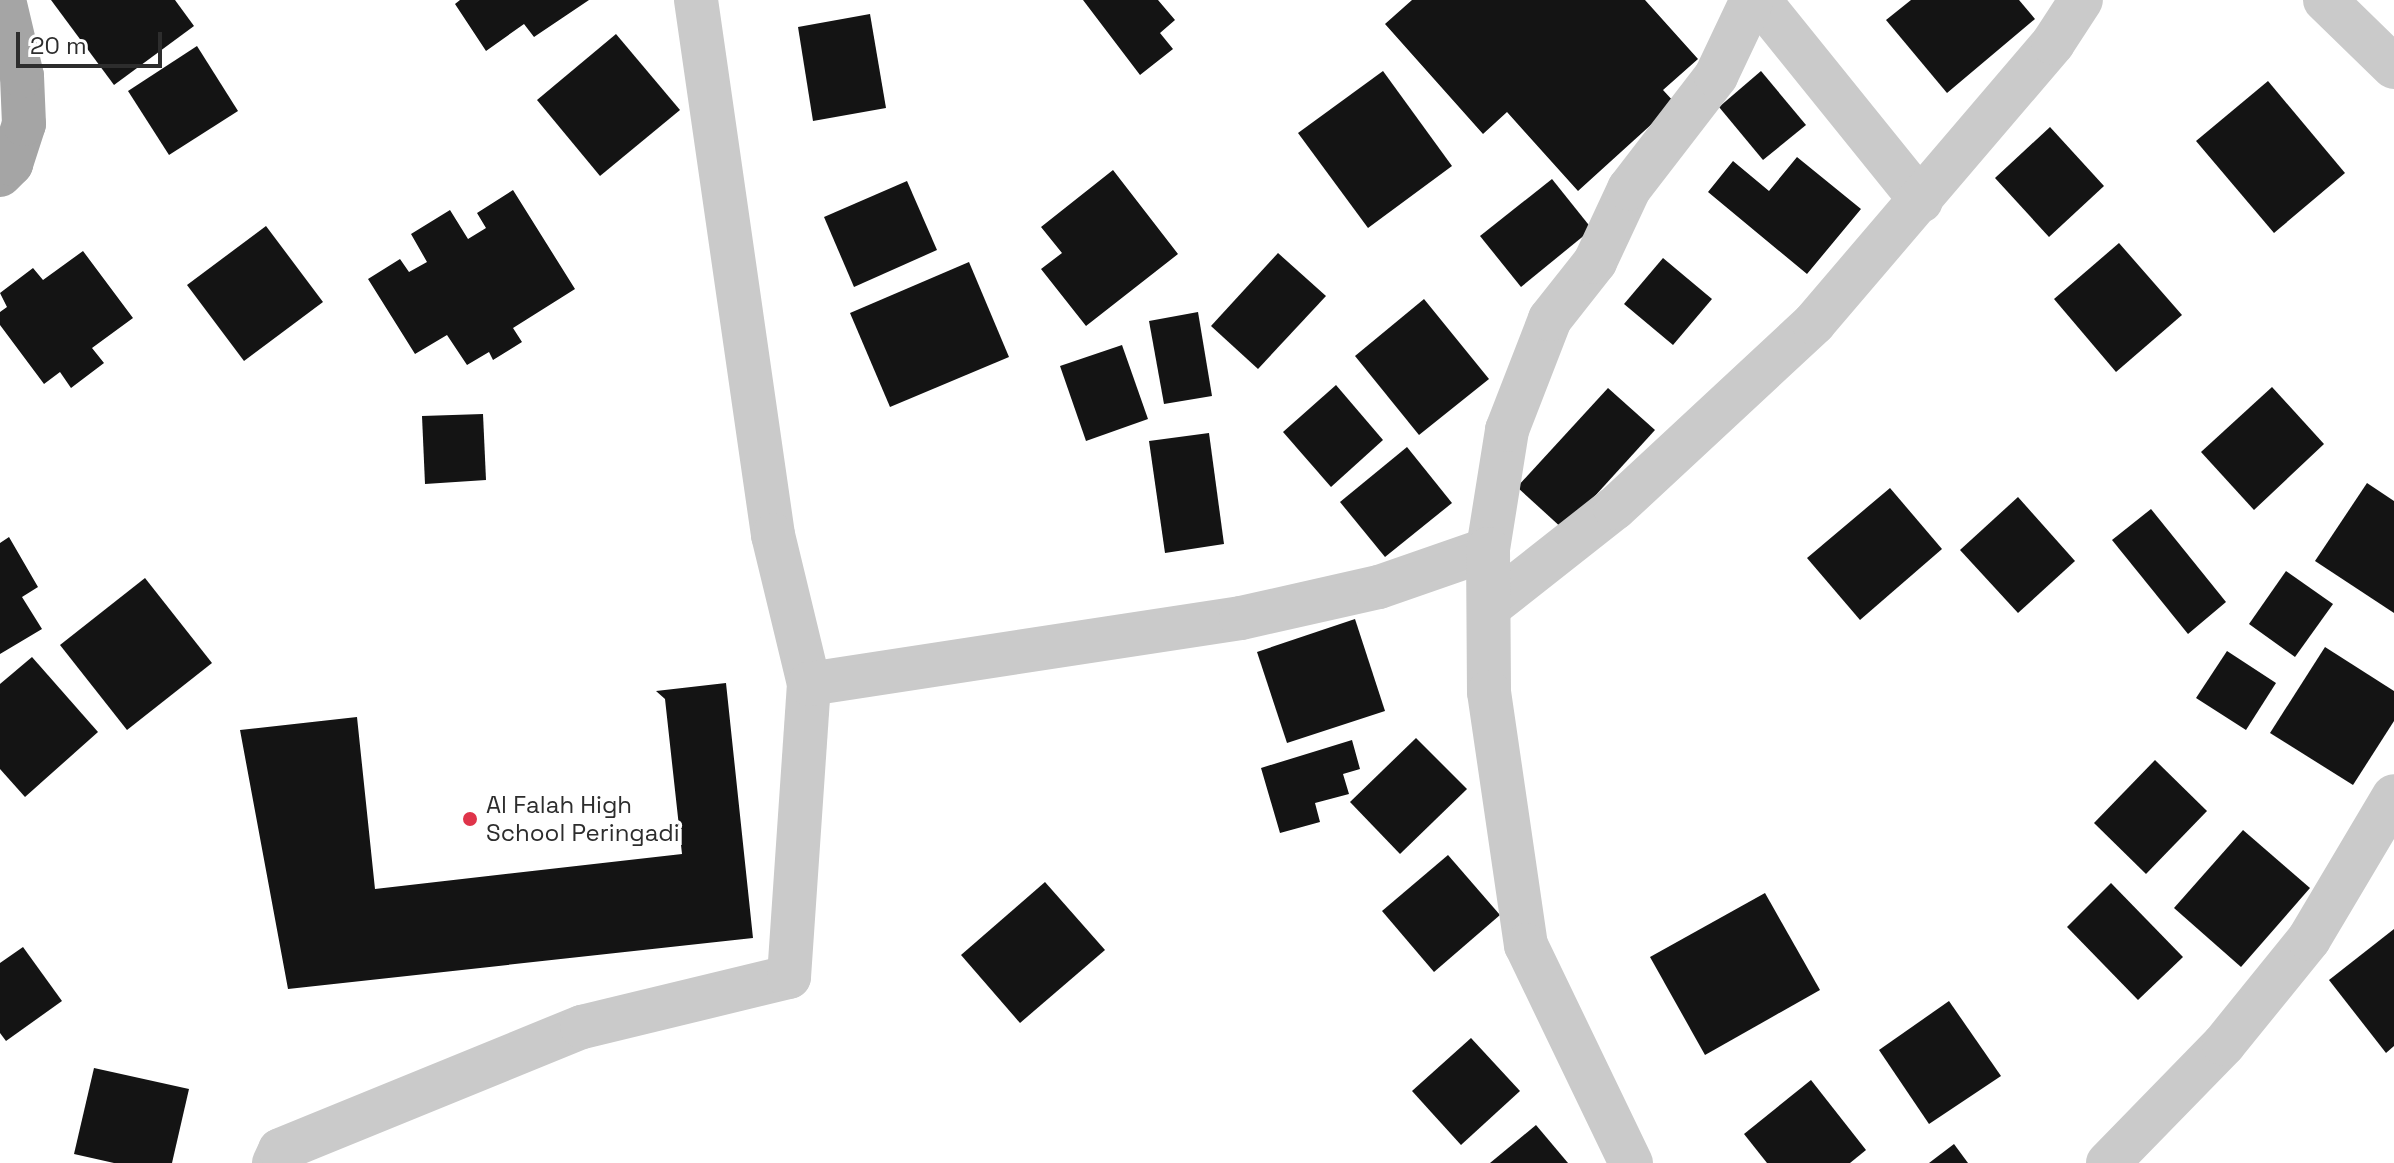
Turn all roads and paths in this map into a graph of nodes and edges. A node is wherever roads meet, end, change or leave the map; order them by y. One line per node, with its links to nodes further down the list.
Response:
1 (4, 0): 8 (main road)
2 (696, 0): 12 (street)
3 (1752, 0): 10 (street)
4 (1759, 0): 9 (street)
5 (2081, 0): 9 (street)
6 (2325, 0): 7 (street)
7 (2394, 67)
8 (0, 175)
9 (1921, 201): 11 (street)
10 (1488, 549): 11 (street); 12 (street)
11 (1489, 607): 15 (street)
12 (809, 684): 14 (street)
13 (2394, 796): 16 (street)
14 (274, 1163)
15 (1631, 1163)
16 (2108, 1163)

